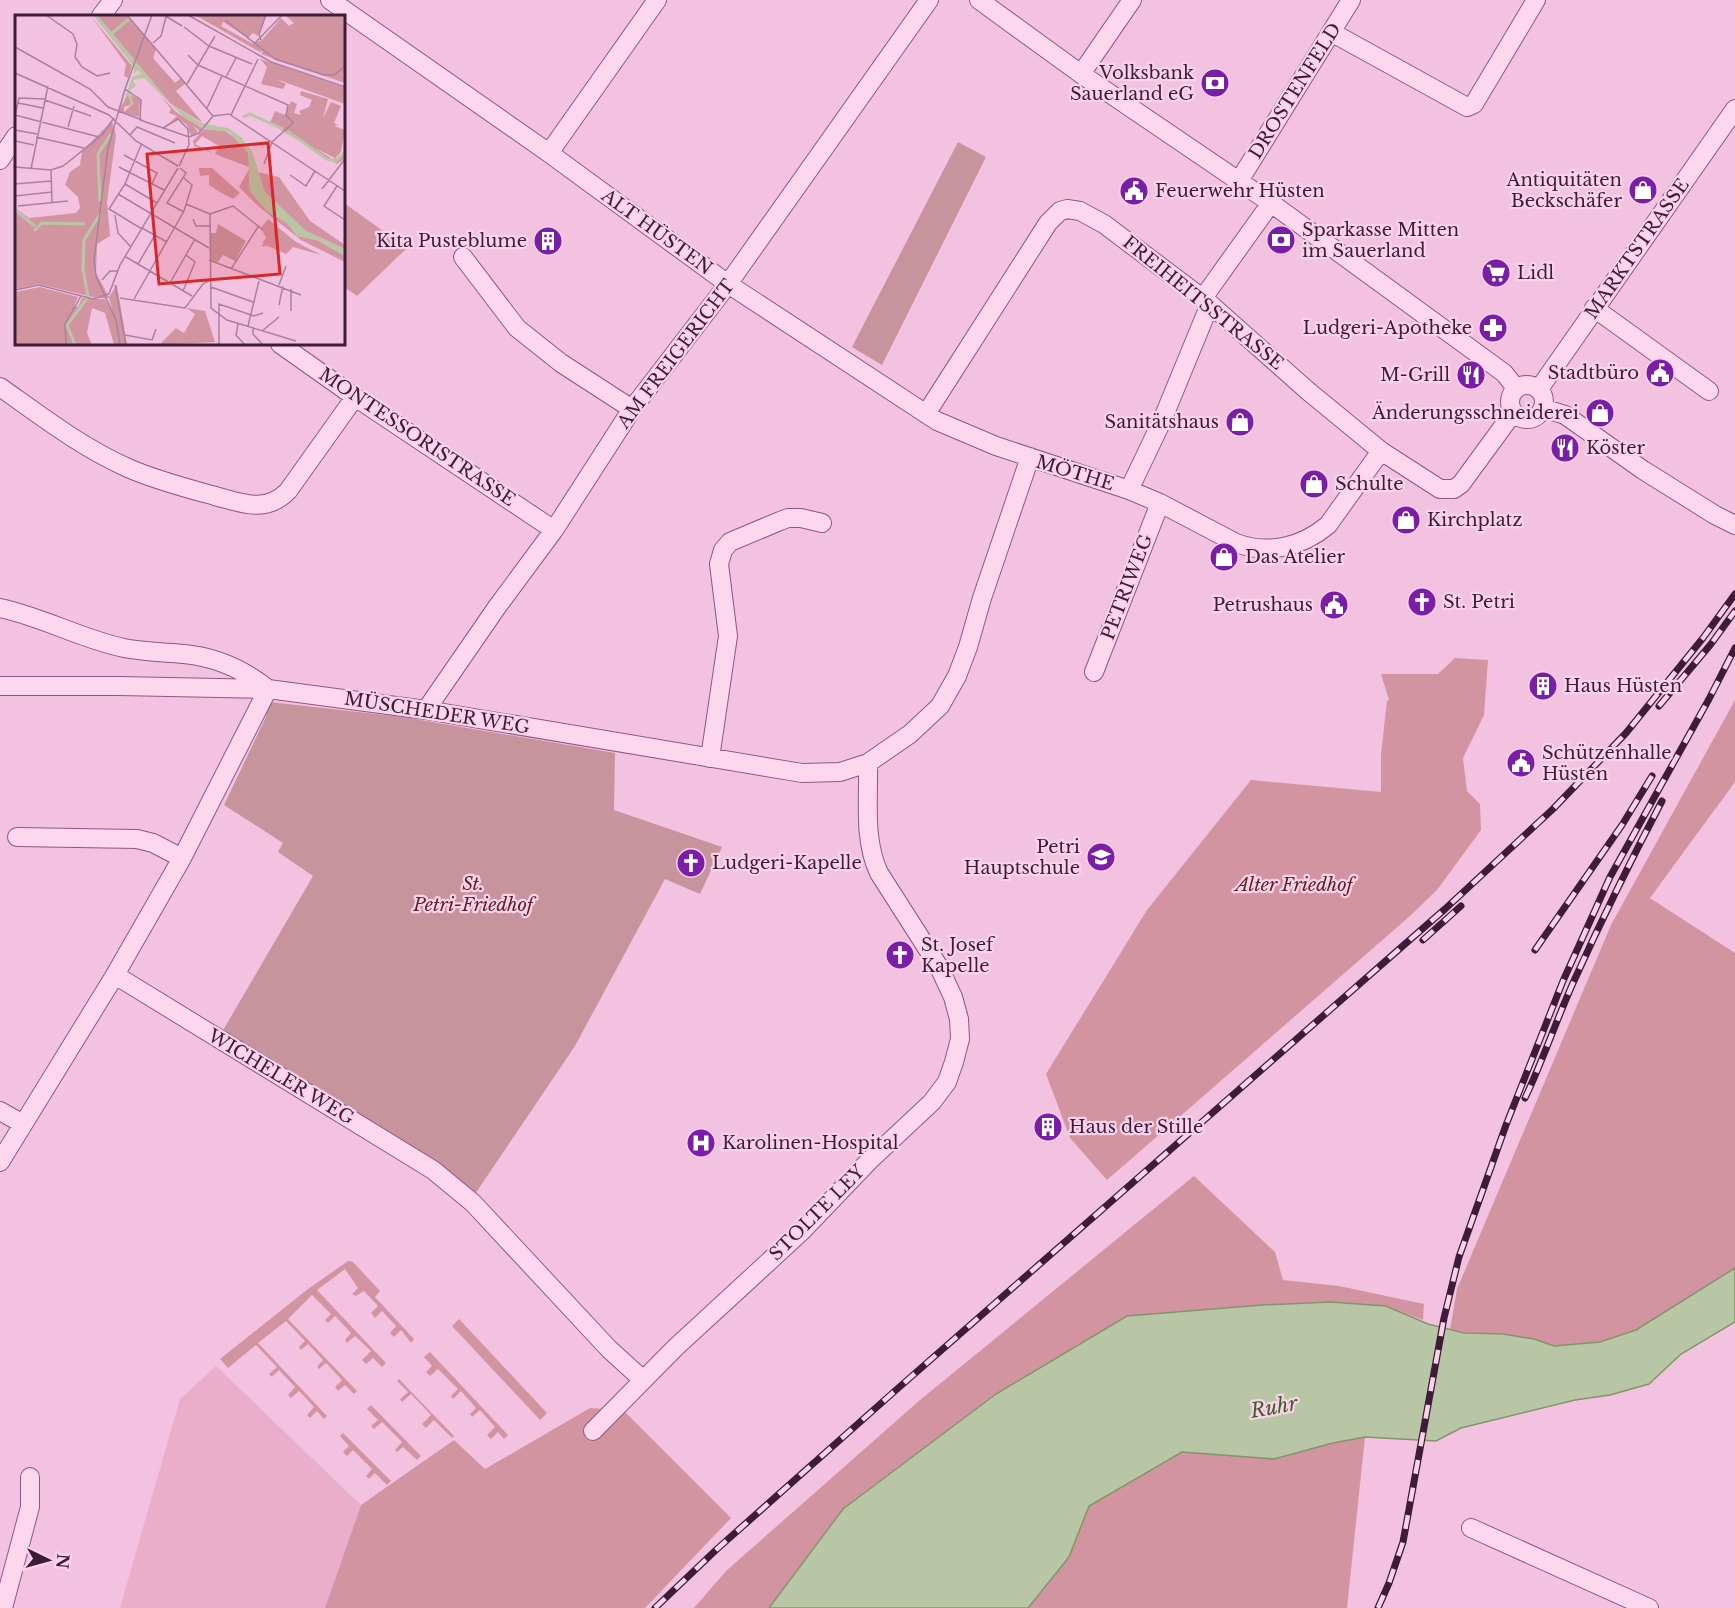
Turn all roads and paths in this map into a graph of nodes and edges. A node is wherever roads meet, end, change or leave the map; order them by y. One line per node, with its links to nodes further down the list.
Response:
1 (113, 0): 9 (street)
2 (330, 0): 14 (street, ALT HÜSTEN)
3 (929, 0): 19 (street, AM FREIGERICHT)
4 (979, 0): 11 (street)
5 (1132, 0): 11 (street)
6 (1351, 0): 10 (street, DROSTENFELD)
7 (1536, 0): 10 (street)
8 (654, 1): 14 (street)
9 (102, 15)
10 (1331, 32): 16 (street, DROSTENFELD)
11 (1081, 74): 16 (street)
12 (1735, 109): 21 (street, MARKTSTRASSE)
13 (15, 139): 15 (street)
14 (549, 153): 19 (street, ALT HÜSTEN)
15 (7, 160)
16 (1239, 181): 17 (street)
17 (1271, 203): 20 (street); 24 (street)
18 (463, 257): 29 (street)
19 (728, 284): 29 (street, AM FREIGERICHT); 31 (street, ALT HÜSTEN)
20 (1206, 301): 31 (street, FREIHEITSSTRASSE); 32 (street, FREIHEITSSTRASSE); 34 (street)
21 (1594, 308): 25 (street, MARKTSTRASSE); 26 (street)
22 (281, 345): 27 (street, MONTESSORISTRASSE)
23 (0, 387): 27 (street)
24 (1516, 388): 25 (street); 30 (street)
25 (1539, 389): 28 (street)
26 (1709, 391)
27 (355, 397): 38 (street, MONTESSORISTRASSE)
28 (1543, 408): 30 (street); 37 (street)
29 (632, 409): 38 (street, AM FREIGERICHT)
30 (1513, 412): 32 (street, FREIHEITSSTRASSE)
31 (926, 414): 33 (street, ALT HÜSTEN)
32 (1381, 451): 35 (street, MÖTHE)
33 (1030, 457): 34 (street, MÖTHE); 45 (street, MÖTHE)
34 (1129, 490): 35 (street, MÖTHE)
35 (1160, 503): 40 (street, PETRIWEG)
36 (822, 524): 44 (street)
37 (1735, 525)
38 (554, 530): 43 (street, AM FREIGERICHT)
39 (0, 608): 42 (street)
40 (1094, 672)
41 (0, 686): 42 (street, MÜSCHEDER WEG)
42 (268, 689): 43 (street, MÜSCHEDER WEG); 47 (street)
43 (426, 710): 44 (street, MÜSCHEDER WEG)
44 (710, 758): 45 (street, MÜSCHEDER WEG)
45 (868, 763): 52 (street, STOLTE LEY)
46 (17, 837): 47 (street)
47 (182, 858): 48 (street)
48 (115, 975): 50 (street); 52 (street, WICHELER WEG)
49 (0, 1111): 50 (street)
50 (23, 1124): 51 (street)
51 (0, 1161)
52 (643, 1380): 53 (street, STOLTE LEY)
53 (593, 1431)
54 (30, 1477): 56 (street)
55 (1471, 1528): 57 (street)
56 (3, 1608)
57 (1649, 1608)

